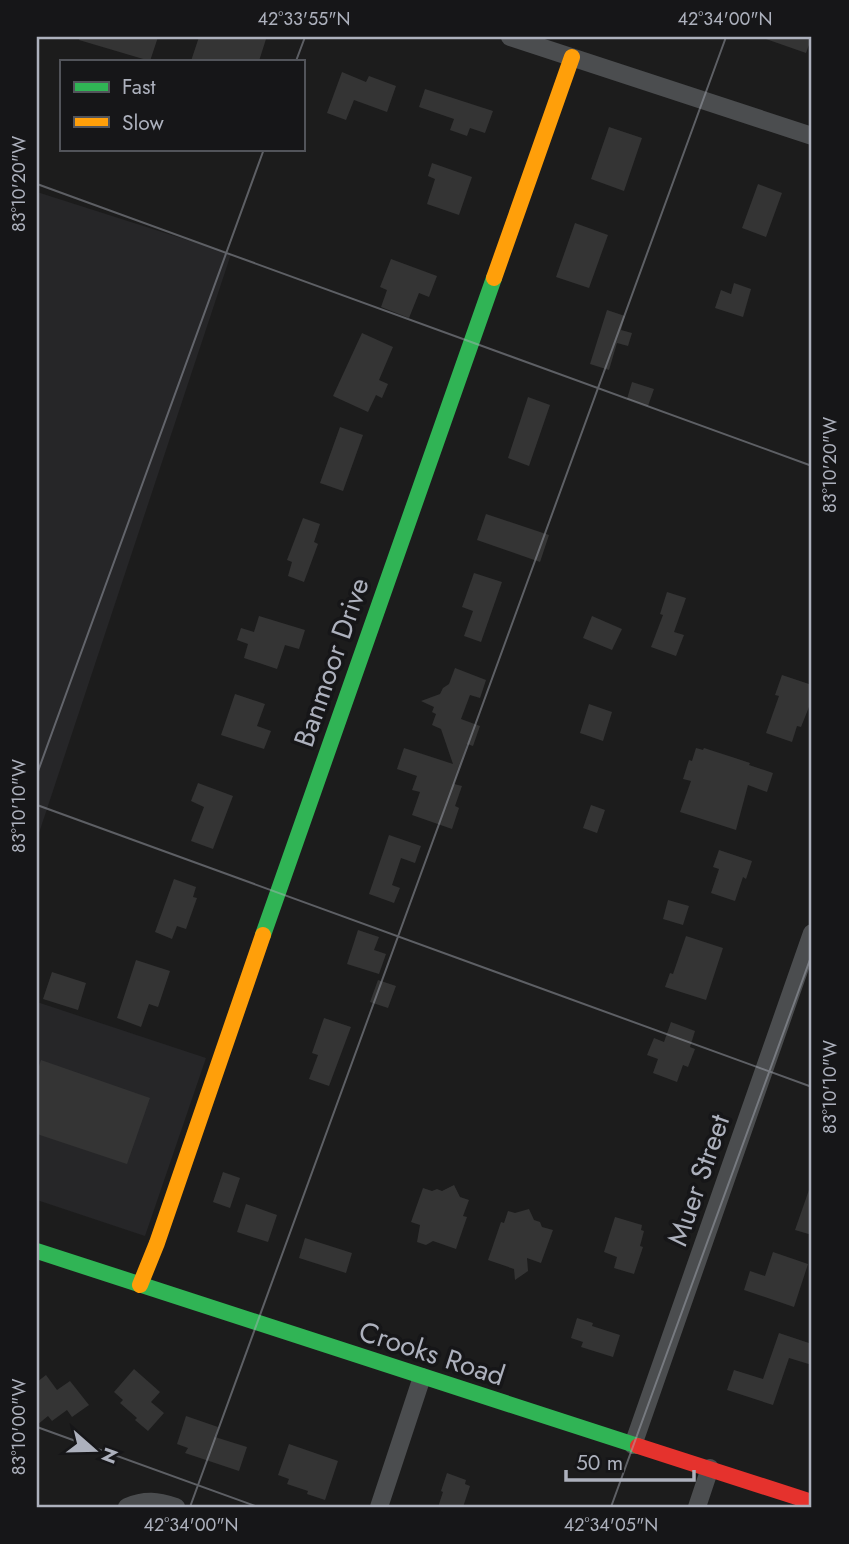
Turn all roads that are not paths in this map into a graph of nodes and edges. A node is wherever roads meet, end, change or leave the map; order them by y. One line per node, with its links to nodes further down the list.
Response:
1 (510, 37): 2 (street)
2 (572, 57): 3 (street); 6 (street, Banmoor Drive)
3 (812, 136)
4 (812, 933): 8 (street, Muer Street)
5 (37, 1251): 6 (street, Crooks Road)
6 (140, 1285): 7 (street, Crooks Road)
7 (422, 1377): 8 (street, Crooks Road); 13 (street)
8 (633, 1445): 9 (street, Crooks Road)
9 (710, 1468): 10 (street, Crooks Road); 14 (street)
10 (812, 1502)
11 (127, 1507): 12 (street)
12 (176, 1507)
13 (379, 1507)
14 (697, 1507)

